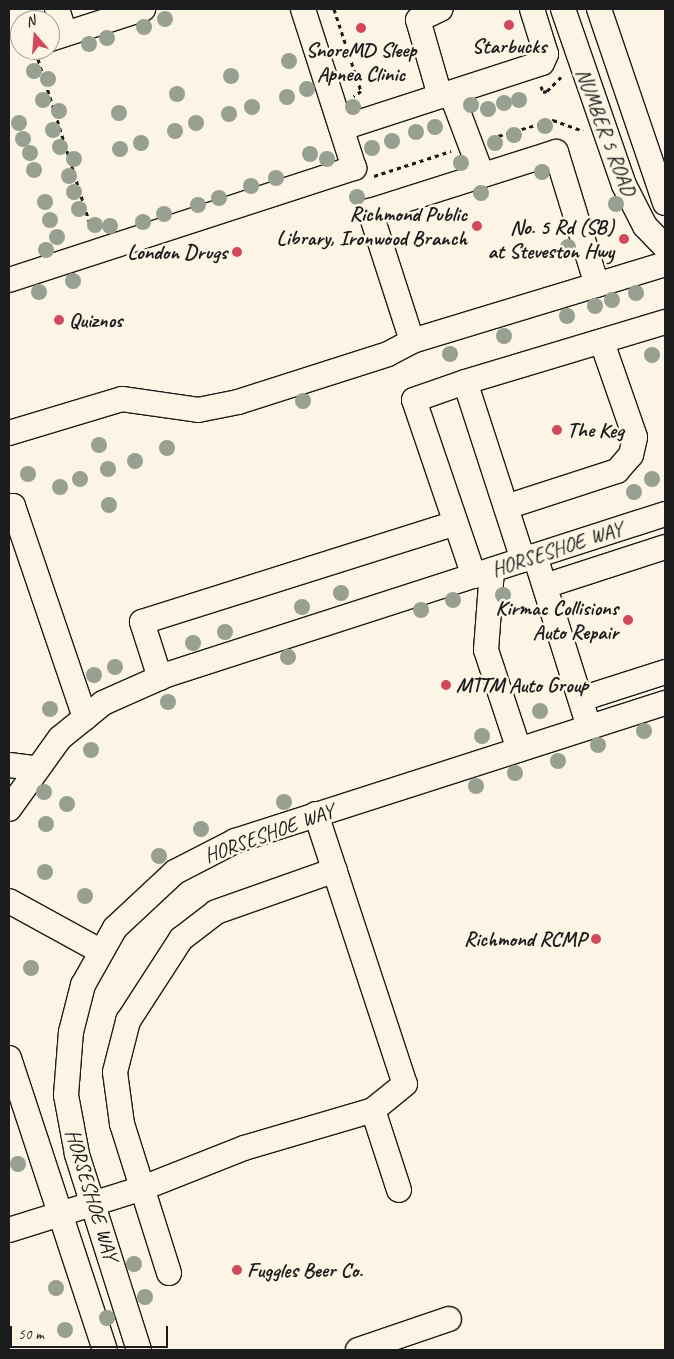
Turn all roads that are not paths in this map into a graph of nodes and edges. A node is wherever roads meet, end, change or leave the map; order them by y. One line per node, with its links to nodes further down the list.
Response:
1 (143, 9): 7 (street)
2 (304, 9): 9 (street)
3 (441, 9): 8 (street)
4 (532, 9): 8 (street)
5 (563, 9): 12 (street, NUMBER 5 ROAD)
6 (599, 9): 11 (street, NUMBER 5 ROAD)
7 (60, 41)
8 (446, 94): 9 (street); 10 (street)
9 (342, 128): 14 (street)
10 (482, 176): 15 (street); 17 (street)
11 (665, 203)
12 (665, 247)
13 (665, 264): 15 (street)
14 (9, 280)
15 (597, 285): 17 (street)
16 (665, 322): 18 (street)
17 (412, 341): 20 (street)
18 (602, 342): 19 (street); 22 (street)
19 (465, 382): 22 (street); 24 (street)
20 (9, 433)
21 (9, 506): 33 (street)
22 (506, 507): 26 (street)
23 (662, 512): 26 (street, HORSESHOE WAY)
24 (452, 524): 27 (street); 30 (street)
25 (665, 547): 28 (street)
26 (529, 558): 27 (street, HORSESHOE WAY); 28 (street)
27 (483, 573): 30 (street, HORSESHOE WAY); 35 (street)
28 (545, 586): 31 (street)
29 (665, 672): 31 (street)
30 (160, 678): 33 (street, HORSESHOE WAY)
31 (581, 699): 34 (street)
32 (665, 703): 34 (street, HORSESHOE WAY)
33 (84, 718): 37 (street, HORSESHOE WAY)
34 (589, 727): 35 (street, HORSESHOE WAY)
35 (519, 750): 39 (street, HORSESHOE WAY)
36 (9, 765): 37 (street)
37 (35, 768): 38 (street, HORSESHOE WAY)
38 (9, 809)
39 (316, 814): 40 (street); 42 (street, HORSESHOE WAY)
40 (334, 870): 44 (street); 45 (street)
41 (9, 901): 42 (street)
42 (100, 951): 47 (street, HORSESHOE WAY)
43 (9, 1058): 48 (street, HORSESHOE WAY)
44 (373, 1110): 45 (street); 46 (street)
45 (143, 1188): 47 (street); 50 (street)
46 (399, 1190)
47 (93, 1203): 48 (street); 53 (street, HORSESHOE WAY)
48 (60, 1213): 49 (street); 52 (street, HORSESHOE WAY)
49 (9, 1229)
50 (170, 1272)
51 (449, 1320): 54 (street)
52 (105, 1350)
53 (139, 1350)
54 (358, 1350)

